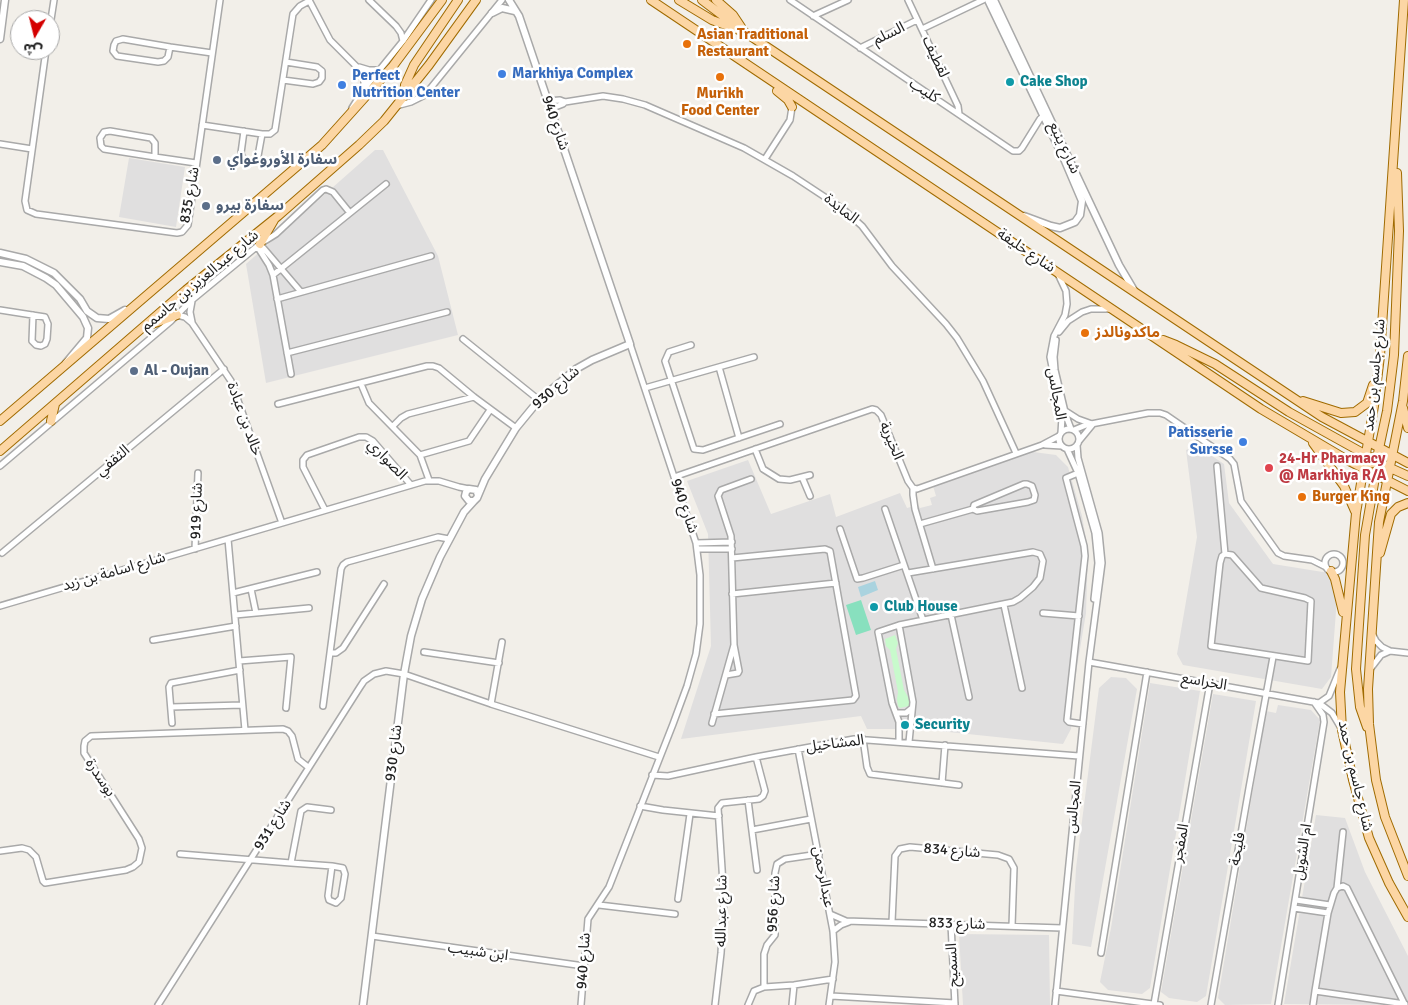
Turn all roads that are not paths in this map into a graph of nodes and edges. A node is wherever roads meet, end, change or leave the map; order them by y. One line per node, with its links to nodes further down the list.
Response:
1 (6, 0): 30 (street)
2 (220, 0): 34 (street, شارع 835)
3 (368, 0): 26 (street)
4 (432, 0): 27 (street, شارع عبدالعزيز بن جاسمم)
5 (442, 0): 51 (main road, شارع عبدالعزيز بن جاسمم)
6 (458, 0): 43 (main road)
7 (476, 0): 43 (main road, شارع عبدالعزيز بن جاسمم)
8 (502, 0): 23 (street, شارع عبدالعزيز بن جاسمم)
9 (510, 0): 22 (street, شارع 940)
10 (651, 0): 35 (main road, شارع خليفة)
11 (680, 0): 29 (main road)
12 (702, 0): 29 (main road, شارع خليفة)
13 (716, 0): 29 (main road)
14 (790, 0): 24 (street, كليب)
15 (848, 0): 24 (street)
16 (908, 0): 25 (street, لقطيف)
17 (983, 0): 28 (street, السلم)
18 (988, 0): 41 (street, شارع ينبع)
19 (994, 0): 41 (street, شارع ينبع)
20 (1404, 0): 53 (main road, شارع جاسم بن حمد)
21 (309, 1): 37 (street); 38 (street)
22 (515, 11): 23 (street); 44 (street, شارع 940)
23 (492, 13): 46 (street, شارع عبدالعزيز بن جاسمم)
24 (813, 16): 33 (street, كليب)
25 (917, 20): 28 (street, لقطيف); 33 (street, السلم)
26 (396, 26): 27 (street); 31 (street)
27 (412, 28): 31 (street, شارع عبدالعزيز بن جاسمم)
28 (922, 30): 49 (street, لقطيف)
29 (743, 31): 64 (main road, شارع خليفة)
30 (0, 39)
31 (403, 41): 39 (street, شارع عبدالعزيز بن جاسمم)
32 (170, 47): 32 (street); 34 (street)
33 (860, 48): 49 (street, كليب)
34 (212, 53): 52 (street, شارع 835)
35 (737, 58): 47 (main road); 71 (main road, شارع خليفة)
36 (45, 60): 57 (street, شارع 835)
37 (286, 62): 40 (street); 40 (street)
38 (358, 67): 39 (street); 42 (street)
39 (380, 70): 42 (street, شارع عبدالعزيز بن جاسمم)
40 (283, 80): 55 (street)
41 (1030, 82): 50 (street, شارع ينبع)
42 (364, 89): 51 (street, شارع عبدالعزيز بن جاسمم)
43 (403, 97): 46 (main road, شارع عبدالعزيز بن جاسمم)
44 (548, 101): 45 (street, المايدة); 48 (street, شارع 940)
45 (565, 102): 48 (street, المايدة); 59 (street, المايدة)
46 (396, 106): 65 (main road, شارع عبدالعزيز بن جاسمم)
47 (792, 108): 59 (street)
48 (550, 109): 89 (street, شارع 940)
49 (959, 114): 50 (street, كليب)
50 (1046, 115): 61 (street, شارع ينبع)
51 (347, 118): 79 (main road, شارع عبدالعزيز بن جاسمم)
52 (202, 125): 54 (street); 60 (street, شارع 835)
53 (1395, 128): 92 (main road, شارع جاسم بن حمد); 126 (main road)
54 (244, 131): 55 (street); 55 (street)
55 (262, 134)
56 (0, 144): 57 (street)
57 (32, 149): 60 (street, شارع 835)
58 (155, 157): 58 (street); 60 (street)
59 (765, 159): 129 (street, المايدة)
60 (196, 163)
61 (1073, 172): 64 (street, شارع ينبع); 74 (street, شارع ينبع)
62 (386, 184): 63 (street)
63 (350, 213): 66 (street, شارع عبدالعزيز بن جاسمم); 70 (street)
64 (1018, 213): 74 (main road, شارع خليفة)
65 (278, 216): 66 (main road); 86 (main road, شارع عبدالعزيز بن جاسمم)
66 (258, 245): 70 (street); 72 (street); 77 (street, شارع عبدالعزيز بن جاسمم)
67 (0, 254): 75 (street)
68 (432, 256): 73 (street)
69 (0, 262): 78 (street)
70 (281, 268): 72 (street); 73 (street)
71 (1056, 271): 80 (main road, شارع خليفة); 119 (street, المجالس)
72 (273, 275): 76 (street)
73 (301, 292): 76 (street)
74 (1137, 295): 103 (main road, شارع خليفة)
75 (80, 299): 78 (street); 79 (street)
76 (277, 299): 91 (street)
77 (192, 300): 84 (street, شارع عبدالعزيز بن جاسمم); 85 (street)
78 (74, 305): 95 (street)
79 (134, 307): 95 (main road, شارع عبدالعزيز بن جاسمم)
80 (1112, 309): 87 (main road, شارع خليفة); 110 (street, المجالس)
81 (0, 310): 83 (street)
82 (447, 312): 91 (street)
83 (33, 315): 83 (street)
84 (176, 316): 85 (street); 86 (main road); 112 (street, شارع عبدالعزيز بن جاسمم)
85 (192, 323): 97 (street, خالد بن عبادة)
86 (146, 326): 107 (main road, شارع عبدالعزيز بن جاسمم)
87 (1154, 337): 120 (main road, شارع خليفة); 130 (main road)
88 (464, 339): 105 (street)
89 (630, 344): 101 (street, شارع 940); 105 (street, شارع 930)
90 (690, 345): 99 (street)
91 (287, 353): 98 (street)
92 (1380, 356): 103 (main road); 122 (main road, شارع جاسم بن حمد)
93 (1408, 356): 106 (main road, شارع جاسم بن حمد)
94 (754, 357): 96 (street)
95 (64, 365): 111 (main road, شارع عبدالعزيز بن جاسمم)
96 (718, 367): 99 (street); 121 (street)
97 (224, 369): 164 (street, خالد بن عبادة); 174 (street, الثقفي)
98 (291, 374)
99 (671, 380): 101 (street); 121 (street)
100 (360, 384): 104 (street); 108 (street); 115 (street)
101 (645, 388): 144 (street, شارع 940)
102 (1408, 394): 106 (street)
103 (1289, 395): 122 (main road, شارع خليفة)
104 (474, 398): 109 (street); 115 (street)
105 (539, 400): 116 (street, شارع 930)
106 (1403, 401): 117 (main road); 131 (main road, شارع جاسم بن حمد)
107 (55, 403): 112 (main road); 128 (main road, شارع عبدالعزيز بن جاسمم)
108 (278, 404)
109 (490, 410): 116 (street); 132 (street)
110 (1064, 410): 114 (street); 118 (street, المجالس)
111 (0, 421)
112 (51, 421): 135 (street, شارع عبدالعزيز بن جاسمم)
113 (780, 424): 121 (street)
114 (1093, 424): 118 (street); 123 (street); 179 (street)
115 (393, 426): 132 (street)
116 (516, 428): 146 (street, شارع 930)
117 (1408, 428)
118 (1072, 430): 119 (street); 123 (street)
119 (1060, 434): 124 (street); 125 (street)
120 (1308, 437): 138 (main road, شارع خليفة); 163 (main road)
121 (739, 438)
122 (1368, 442): 126 (main road, شارع خليفة); 130 (main road, شارع جاسم بن حمد); 133 (main road)
123 (1078, 443): 125 (street); 193 (street, المجالس)
124 (1042, 445): 125 (street); 129 (street)
125 (1064, 448): 140 (street, المجالس)
126 (1379, 448): 131 (main road, شارع خليفة); 133 (main road)
127 (755, 449): 144 (street, الخيرية); 145 (street); 152 (street, الخيرية)
128 (0, 452)
129 (1016, 454): 152 (street)
130 (1365, 454): 133 (main road); 138 (main road, شارع جاسم بن حمد)
131 (1391, 454): 133 (main road); 134 (main road, شارع خليفة); 137 (main road, شارع جاسم بن حمد)
132 (420, 455): 148 (street)
133 (1376, 460): 137 (main road); 138 (main road); 141 (main road); 149 (main road)
134 (1408, 462)
135 (0, 466)
136 (1217, 466): 175 (street)
137 (1389, 466): 143 (main road); 149 (main road, شارع جاسم بن حمد)
138 (1363, 468): 141 (main road, شارع خليفة); 163 (main road, شارع جاسم بن حمد)
139 (198, 473): 171 (street, شارع 919)
140 (1078, 473): 193 (street, المجالس); 198 (street)
141 (1376, 474): 149 (main road, شارع خليفة); 239 (main road)
142 (810, 475): 145 (street)
143 (1408, 476)
144 (674, 477): 170 (street, شارع 940)
145 (802, 477): 155 (street)
146 (485, 479): 153 (street, شارع 930); 157 (street, شارع 930)
147 (751, 479): 169 (street)
148 (429, 480): 150 (street, شارع اسامة بن زيد); 151 (street, شارع اسامة بن زيد)
149 (1386, 480): 154 (main road, شارع خليفة); 178 (main road, شارع جاسم بن حمد)
150 (411, 485): 161 (street, شارع اسامة بن زيد); 161 (street, الصواري)
151 (453, 486): 153 (street, شارع اسامة بن زيد); 156 (street, شارع اسامة بن زيد)
152 (913, 488): 165 (street)
153 (471, 489): 156 (street, شارع 930); 157 (street)
154 (1408, 491)
155 (810, 496)
156 (465, 497): 157 (street); 162 (street, شارع 930)
157 (476, 498): 162 (street, شارع 930)
158 (1408, 503): 178 (main road)
159 (886, 509): 180 (street)
160 (972, 509): 160 (street); 165 (street)
161 (325, 510): 164 (street, شارع اسامة بن زيد)
162 (464, 512): 168 (street, شارع 930)
163 (1356, 513): 200 (main road, شارع جاسم بن حمد)
164 (282, 524): 167 (street, شارع اسامة بن زيد)
165 (920, 524): 181 (street)
166 (840, 528): 180 (street)
167 (228, 539): 171 (street, شارع اسامة بن زيد); 188 (street)
168 (449, 539): 209 (street); 219 (street, شارع 930)
169 (732, 542): 170 (street); 173 (street)
170 (696, 543): 172 (street, شارع 940)
171 (195, 549): 191 (street, شارع اسامة بن زيد)
172 (697, 549): 173 (street); 246 (street, شارع 940)
173 (732, 549): 176 (street)
174 (2, 553)
175 (1225, 554): 211 (street); 211 (street)
176 (732, 558): 185 (street); 189 (street)
177 (1327, 558): 179 (street); 182 (street); 182 (street)
178 (1376, 559): 203 (main road, شارع جاسم بن حمد)
179 (1312, 560): 182 (street)
180 (904, 565): 184 (street)
181 (933, 569): 184 (street); 190 (street)
182 (1328, 569): 200 (main road)
183 (316, 572): 187 (street)
184 (908, 573): 199 (street)
185 (836, 583): 189 (street); 233 (street)
186 (384, 584): 209 (street)
187 (251, 589): 188 (street); 195 (street)
188 (233, 593): 197 (street)
189 (732, 594): 206 (street)
190 (1004, 605): 196 (street); 222 (street)
191 (0, 606)
192 (309, 608): 195 (street)
193 (1095, 609): 213 (street, المجالس)
194 (1043, 612): 198 (street)
195 (256, 613): 197 (street)
196 (951, 614): 199 (street); 224 (street)
197 (235, 615): 202 (street)
198 (1079, 616): 236 (street)
199 (923, 620): 201 (street)
200 (1345, 623): 215 (main road, شارع جاسم بن حمد)
201 (899, 625): 231 (street); 232 (street)
202 (236, 626): 204 (street); 212 (street)
203 (1372, 630): 207 (street); 218 (main road, شارع جاسم بن حمد)
204 (153, 640)
205 (502, 642): 214 (street)
206 (734, 645): 220 (street); 220 (street)
207 (1390, 651): 210 (street); 218 (street)
208 (424, 652): 214 (street)
209 (331, 653): 228 (street)
210 (1408, 653)
211 (1274, 657): 223 (street, فليحة)
212 (238, 661): 216 (street); 230 (street)
213 (1089, 662): 217 (street, الخراسع); 236 (street, المجالس)
214 (499, 664): 226 (street)
215 (1342, 665): 225 (street); 238 (main road, شارع جاسم بن حمد)
216 (240, 670): 227 (street); 229 (street)
217 (1147, 672): 221 (street, الخراسع); 285 (street)
218 (1369, 672): 239 (main road, شارع جاسم بن حمد)
219 (404, 674): 226 (street, شارع 931); 248 (street, شارع 931); 284 (street, شارع 930)
220 (726, 675): 233 (street)
221 (1210, 683): 223 (street, الخراسع); 294 (street, المفجر)
222 (1022, 688)
223 (1267, 693): 225 (street, الخراسع); 304 (street, فليحة)
224 (969, 697)
225 (1316, 702): 238 (street); 270 (street, ام الشويل)
226 (491, 704): 246 (street, شارع 931)
227 (242, 705): 229 (street); 237 (street)
228 (323, 706)
229 (171, 707): 234 (street)
230 (286, 708)
231 (912, 708): 232 (street); 242 (street)
232 (896, 712): 241 (street)
233 (714, 714): 235 (street)
234 (172, 723)
235 (712, 723)
236 (1083, 724): 245 (street, المجالس)
237 (244, 730): 248 (street, بوسدرة); 260 (street, بوسدرة)
238 (1342, 730): 277 (main road, شارع جاسم بن حمد)
239 (1371, 736): 267 (main road, شارع جاسم بن حمد)
240 (863, 739): 241 (street, المشاخيل); 244 (street, المشاخيل); 250 (street)
241 (899, 741): 242 (street, المشاخيل)
242 (909, 742): 243 (street, المشاخيل)
243 (945, 745): 245 (street, المشاخيل); 250 (street)
244 (798, 749): 247 (street, المشاخيل); 257 (street, عبدالرحمن)
245 (1079, 756): 282 (street, المجالس)
246 (659, 757): 249 (street, شارع 940)
247 (756, 757): 249 (street, المشاخيل); 252 (street)
248 (308, 767): 263 (street, شارع 931)
249 (652, 776): 253 (street, شارع 940)
250 (942, 783): 251 (street)
251 (959, 785)
252 (748, 800): 256 (street); 258 (street)
253 (640, 806): 255 (street); 271 (street, شارع 940)
254 (331, 810): 264 (street)
255 (690, 814): 256 (street); 269 (street)
256 (719, 816): 298 (street, شارع عبدالله)
257 (811, 819): 258 (street); 262 (street, عبدالرحمن)
258 (752, 830): 266 (street)
259 (1343, 832): 268 (street)
260 (0, 851)
261 (180, 854): 263 (street)
262 (819, 854): 276 (street, عبدالرحمن); 289 (street, شارع 956)
263 (251, 860): 264 (street); 295 (street, شارع 931)
264 (291, 863): 265 (street)
265 (332, 866): 265 (street)
266 (757, 870)
267 (1408, 876)
268 (1337, 888): 272 (street); 307 (street)
269 (678, 898)
270 (1296, 900): 272 (street); 273 (street, ام الشويل)
271 (599, 905): 275 (street); 286 (street, شارع 940)
272 (1330, 905): 274 (street)
273 (1294, 908): 274 (street); 305 (street, ام الشويل)
274 (1328, 913): 290 (street)
275 (674, 914)
276 (830, 914): 278 (street, شارع 833); 283 (street, عبدالرحمن)
277 (1408, 917)
278 (852, 921): 279 (street, شارع 833); 283 (street, شارع 833)
279 (892, 922): 280 (street, شارع 833); 281 (street, شارع 834)
280 (951, 924): 281 (street, شارع 833); 293 (street, السميح)
281 (1012, 926): 282 (street, شارع 833)
282 (1062, 928): 291 (street, المجالس)
283 (833, 931): 287 (street, عبدالرحمن)
284 (372, 936): 286 (street, ابن شبيب); 296 (street, شارع 930)
285 (1101, 953)
286 (584, 966): 297 (street, شارع 940)
287 (833, 979): 288 (street); 292 (street, عبدالرحمن)
288 (794, 985): 289 (street); 300 (street)
289 (764, 987): 299 (street)
290 (1315, 991): 306 (street); 307 (street)
291 (1056, 992): 294 (street); 302 (street, المجالس)
292 (831, 996): 293 (street); 301 (street, عبدالرحمن)
293 (955, 1004)
294 (1154, 1004): 303 (street)
295 (158, 1005)
296 (363, 1005)
297 (581, 1005)
298 (715, 1005)
299 (748, 1005)
300 (792, 1005)
301 (829, 1005)
302 (1055, 1005)
303 (1160, 1005)
304 (1211, 1005)
305 (1278, 1005)
306 (1313, 1005)
307 (1405, 1005)

